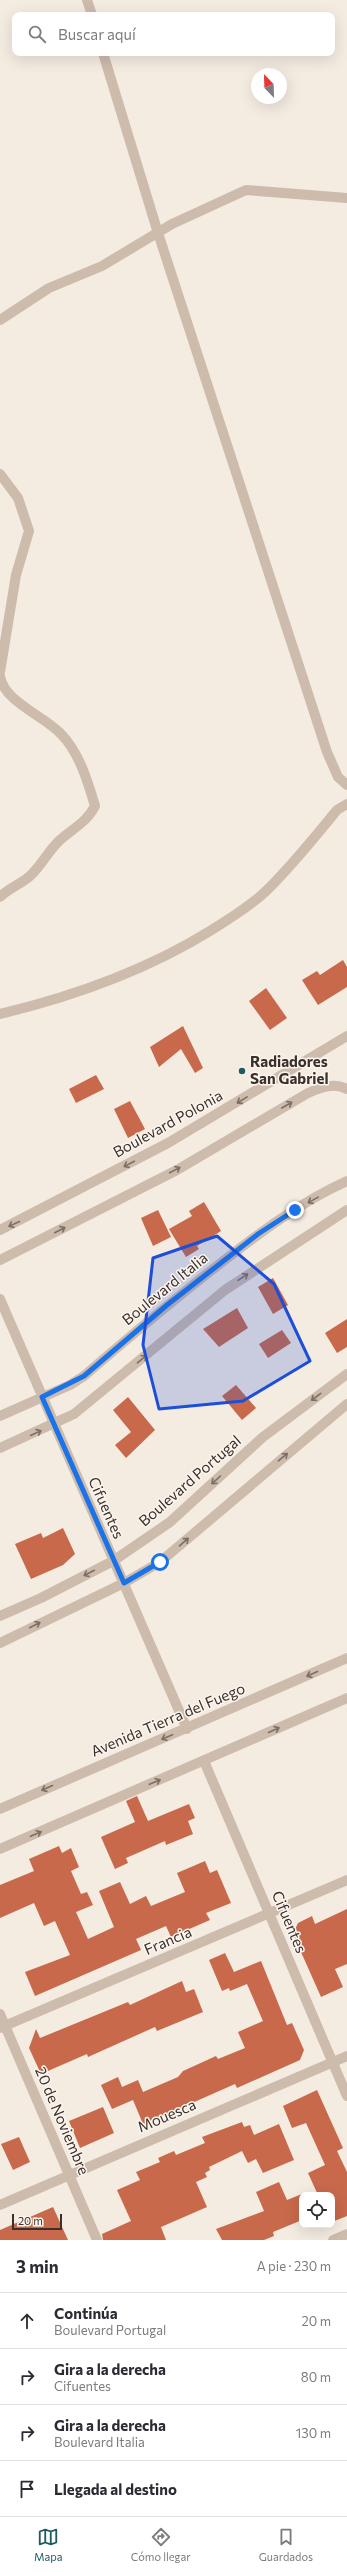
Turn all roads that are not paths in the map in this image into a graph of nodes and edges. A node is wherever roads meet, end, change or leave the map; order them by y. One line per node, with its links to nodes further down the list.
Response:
1 (87, 0): 2 (street)
2 (91, 12)
3 (105, 56): 5 (street)
4 (347, 198): 5 (street)
5 (158, 233): 6 (street); 10 (street)
6 (0, 320)
7 (0, 474): 8 (street)
8 (0, 672)
9 (0, 676): 12 (street)
10 (347, 785)
11 (347, 804): 13 (street)
12 (0, 898)
13 (0, 1014)
14 (347, 1036): 18 (street, Boulevard Polonia, one-way to 18)
15 (347, 1089): 19 (street, one-way to 15)
16 (347, 1182): 22 (street, Boulevard Italia, one-way to 22)
17 (347, 1210): 25 (street, one-way to 17)
18 (0, 1230)
19 (0, 1260)
20 (0, 1299): 22 (street, Cifuentes)
21 (347, 1374): 27 (street, Boulevard Portugal, one-way to 27)
22 (42, 1397): 24 (street, Boulevard Italia); 25 (street, Cifuentes)
23 (347, 1404): 28 (street, one-way to 23)
24 (0, 1416)
25 (53, 1425): 26 (street, one-way to 25); 27 (street, Cifuentes)
26 (0, 1448)
27 (113, 1561): 28 (street, Cifuentes); 29 (street, Boulevard Portugal, one-way to 29)
28 (124, 1583): 30 (street, one-way to 28); 33 (street, Cifuentes)
29 (0, 1616)
30 (0, 1642)
31 (347, 1658): 33 (street, Avenida Tierra del Fuego, one-way to 33)
32 (347, 1698): 34 (street, one-way to 32)
33 (187, 1729): 35 (street, Avenida Tierra del Fuego, one-way to 35)
34 (204, 1761): 36 (street, one-way to 34); 38 (street, Cifuentes)
35 (0, 1809)
36 (0, 1849)
37 (347, 1880): 38 (street, Francia)
38 (270, 1914): 40 (street, Francia); 42 (street, Cifuentes)
39 (0, 2014): 40 (street, 20 de Noviembre)
40 (3, 2027): 44 (street, 20 de Noviembre)
41 (347, 2056): 42 (street, Mouesca)
42 (333, 2062): 43 (street, Cifuentes); 44 (street, Mouesca)
43 (347, 2096)
44 (69, 2174): 45 (street, Mouesca); 47 (street, 20 de Noviembre)
45 (0, 2205)
46 (347, 2234): 48 (street)
47 (97, 2240)
48 (333, 2240)

